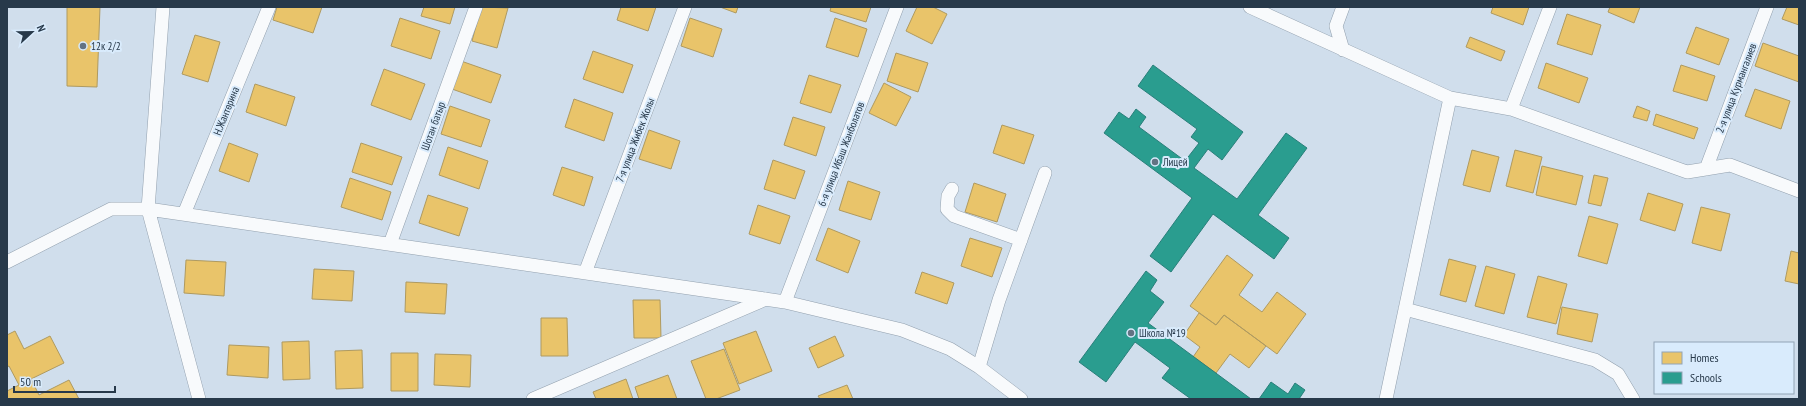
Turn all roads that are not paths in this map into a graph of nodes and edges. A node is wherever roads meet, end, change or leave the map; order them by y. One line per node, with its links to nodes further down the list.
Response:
1 (163, 7): 17 (street)
2 (269, 7): 18 (street, Н.Жантөрина)
3 (476, 7): 20 (street, Шотан батыр)
4 (685, 7): 22 (street, 7-я улица Жибек Жолы)
5 (897, 7): 24 (street, 6-я улица Ибаш Жанболатов)
6 (1250, 7): 10 (street)
7 (1343, 7): 10 (street)
8 (1550, 7): 12 (street)
9 (1767, 7): 13 (street, 2-я улица Курмангалиев)
10 (1343, 50): 11 (street)
11 (1450, 98): 12 (street); 25 (street)
12 (1511, 109): 13 (street)
13 (1706, 169): 16 (street)
14 (1045, 173): 19 (street)
15 (952, 190): 19 (street)
16 (1799, 191)
17 (148, 209): 18 (street); 21 (street); 27 (street)
18 (184, 214): 20 (street)
19 (1021, 240): 26 (street)
20 (390, 244): 22 (street)
21 (7, 262)
22 (585, 273): 23 (street)
23 (766, 299): 24 (street); 28 (street)
24 (785, 302): 26 (street)
25 (1405, 309): 30 (street); 31 (street)
26 (979, 367): 29 (street)
27 (198, 399)
28 (533, 399)
29 (1021, 399)
30 (1386, 399)
31 (1633, 399)

